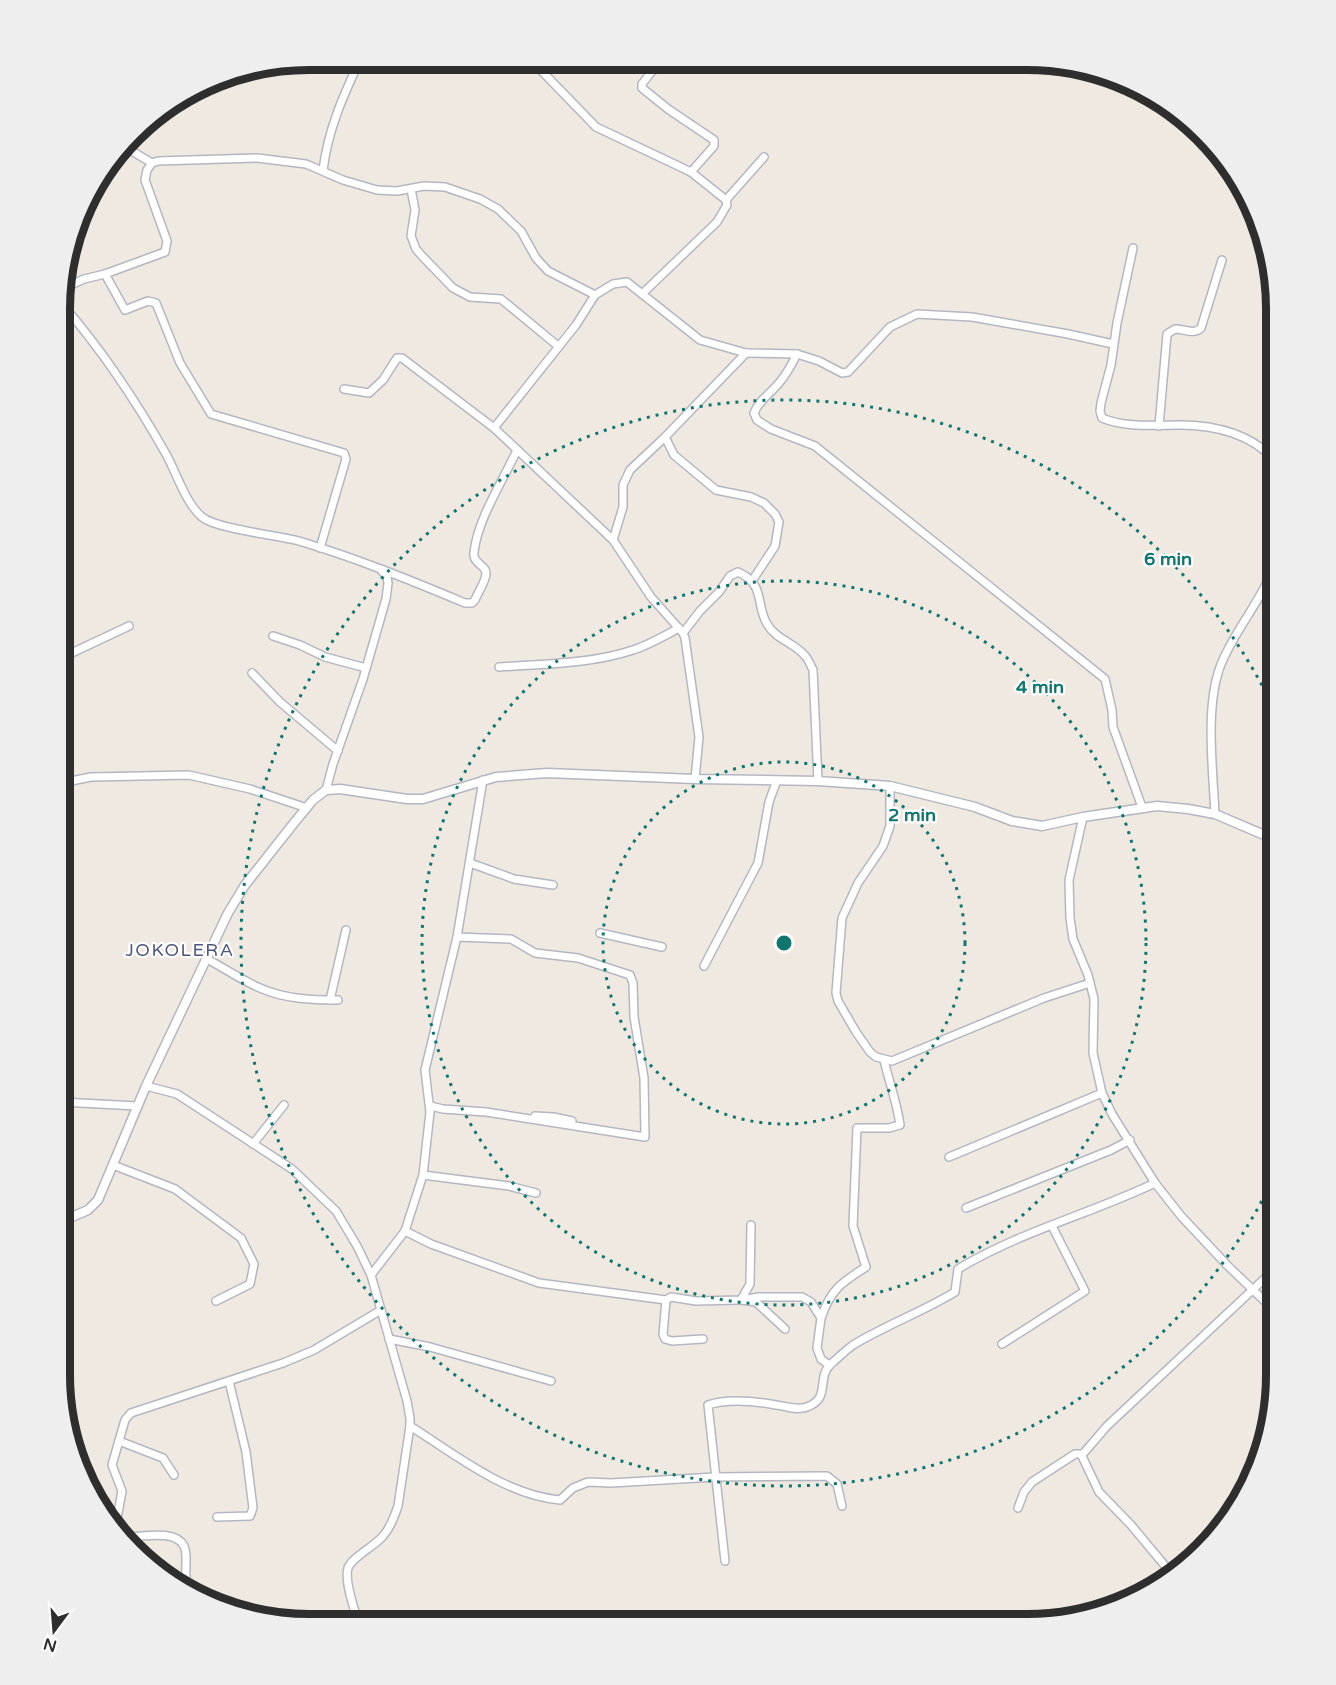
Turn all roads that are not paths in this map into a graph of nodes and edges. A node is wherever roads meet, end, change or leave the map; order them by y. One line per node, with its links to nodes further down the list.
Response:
1 (356, 70): 7 (street)
2 (541, 70): 8 (street)
3 (653, 70): 8 (street)
4 (131, 151): 6 (street)
5 (764, 157): 10 (street)
6 (152, 163): 7 (street); 13 (street)
7 (323, 170): 9 (street)
8 (691, 172): 10 (street)
9 (411, 189): 16 (street); 19 (street)
10 (726, 200): 15 (street)
11 (1133, 249): 18 (street)
12 (1222, 260): 23 (street)
13 (105, 274): 14 (street); 29 (street)
14 (72, 284)
15 (642, 294): 16 (street); 20 (street)
16 (595, 295): 19 (street)
17 (70, 314): 29 (street)
18 (1113, 344): 21 (street); 23 (street)
19 (558, 346): 24 (street)
20 (746, 353): 21 (street); 25 (street)
21 (797, 354): 48 (street)
22 (344, 389): 24 (street)
23 (1160, 426): 27 (street)
24 (494, 428): 26 (street)
25 (665, 437): 28 (street); 31 (street)
26 (517, 450): 28 (street); 30 (street)
27 (1266, 453)
28 (613, 540): 34 (street)
29 (320, 548): 30 (street)
30 (380, 568): 38 (street)
31 (752, 581): 34 (street); 45 (street)
32 (1266, 582): 50 (street)
33 (129, 626): 36 (street)
34 (681, 631): 37 (street); 41 (street)
35 (273, 636): 38 (street)
36 (70, 654)
37 (499, 667)
38 (366, 668): 40 (street)
39 (252, 673): 40 (street)
40 (338, 751): 47 (street)
41 (695, 779): 42 (street); 43 (street)
42 (483, 780): 47 (street); 53 (street)
43 (777, 780): 45 (street); 60 (street)
44 (70, 781): 49 (street)
45 (818, 781): 46 (street)
46 (890, 786): 51 (street); 64 (street)
47 (326, 790): 49 (street)
48 (1142, 807): 50 (street); 51 (street)
49 (307, 808): 59 (street)
50 (1215, 814): 52 (street)
51 (1083, 817): 61 (street)
52 (1266, 836)
53 (470, 863): 54 (street); 57 (street)
54 (553, 885)
55 (346, 930): 62 (street)
56 (600, 933): 58 (street)
57 (457, 936): 70 (street); 70 (street)
58 (662, 947)
59 (207, 959): 62 (street); 65 (street)
60 (704, 966)
61 (1090, 983): 64 (street); 66 (street)
62 (330, 1000): 63 (street)
63 (338, 1000)
64 (884, 1060): 92 (street)
65 (146, 1086): 68 (street); 74 (street)
66 (1102, 1093): 73 (street); 75 (street)
67 (70, 1102): 68 (street)
68 (137, 1106): 76 (street)
69 (284, 1106): 74 (street)
70 (430, 1106): 77 (street)
71 (530, 1116): 72 (street)
72 (604, 1133)
73 (1130, 1140): 78 (street); 80 (street)
74 (253, 1144): 85 (street)
75 (949, 1157)
76 (113, 1165): 81 (street); 89 (street)
77 (423, 1175): 79 (street); 84 (street)
78 (1155, 1183): 83 (street); 90 (street)
79 (536, 1193)
80 (966, 1208)
81 (70, 1218)
82 (751, 1225): 88 (street)
83 (1052, 1226): 96 (street); 97 (street)
84 (405, 1231): 85 (street); 87 (street)
85 (371, 1275): 91 (street)
86 (1266, 1278): 102 (street)
87 (666, 1300): 88 (street); 95 (street)
88 (741, 1300): 92 (street); 93 (street)
89 (216, 1301)
90 (1266, 1303)
91 (381, 1310): 94 (street); 98 (street)
92 (821, 1318): 97 (street)
93 (785, 1329)
94 (389, 1338): 99 (street); 100 (street)
95 (703, 1339)
96 (1002, 1344)
97 (829, 1365): 104 (street)
98 (229, 1381): 101 (street); 108 (street)
99 (551, 1381)
100 (410, 1426): 104 (street); 113 (street)
101 (119, 1441): 103 (street); 107 (street)
102 (1082, 1455): 106 (street); 111 (street)
103 (174, 1474)
104 (715, 1477): 105 (street); 110 (street)
105 (842, 1506)
106 (1018, 1508)
107 (117, 1517)
108 (216, 1517)
109 (134, 1537): 112 (street)
110 (724, 1561)
111 (1167, 1568)
112 (186, 1576)
113 (356, 1614)

